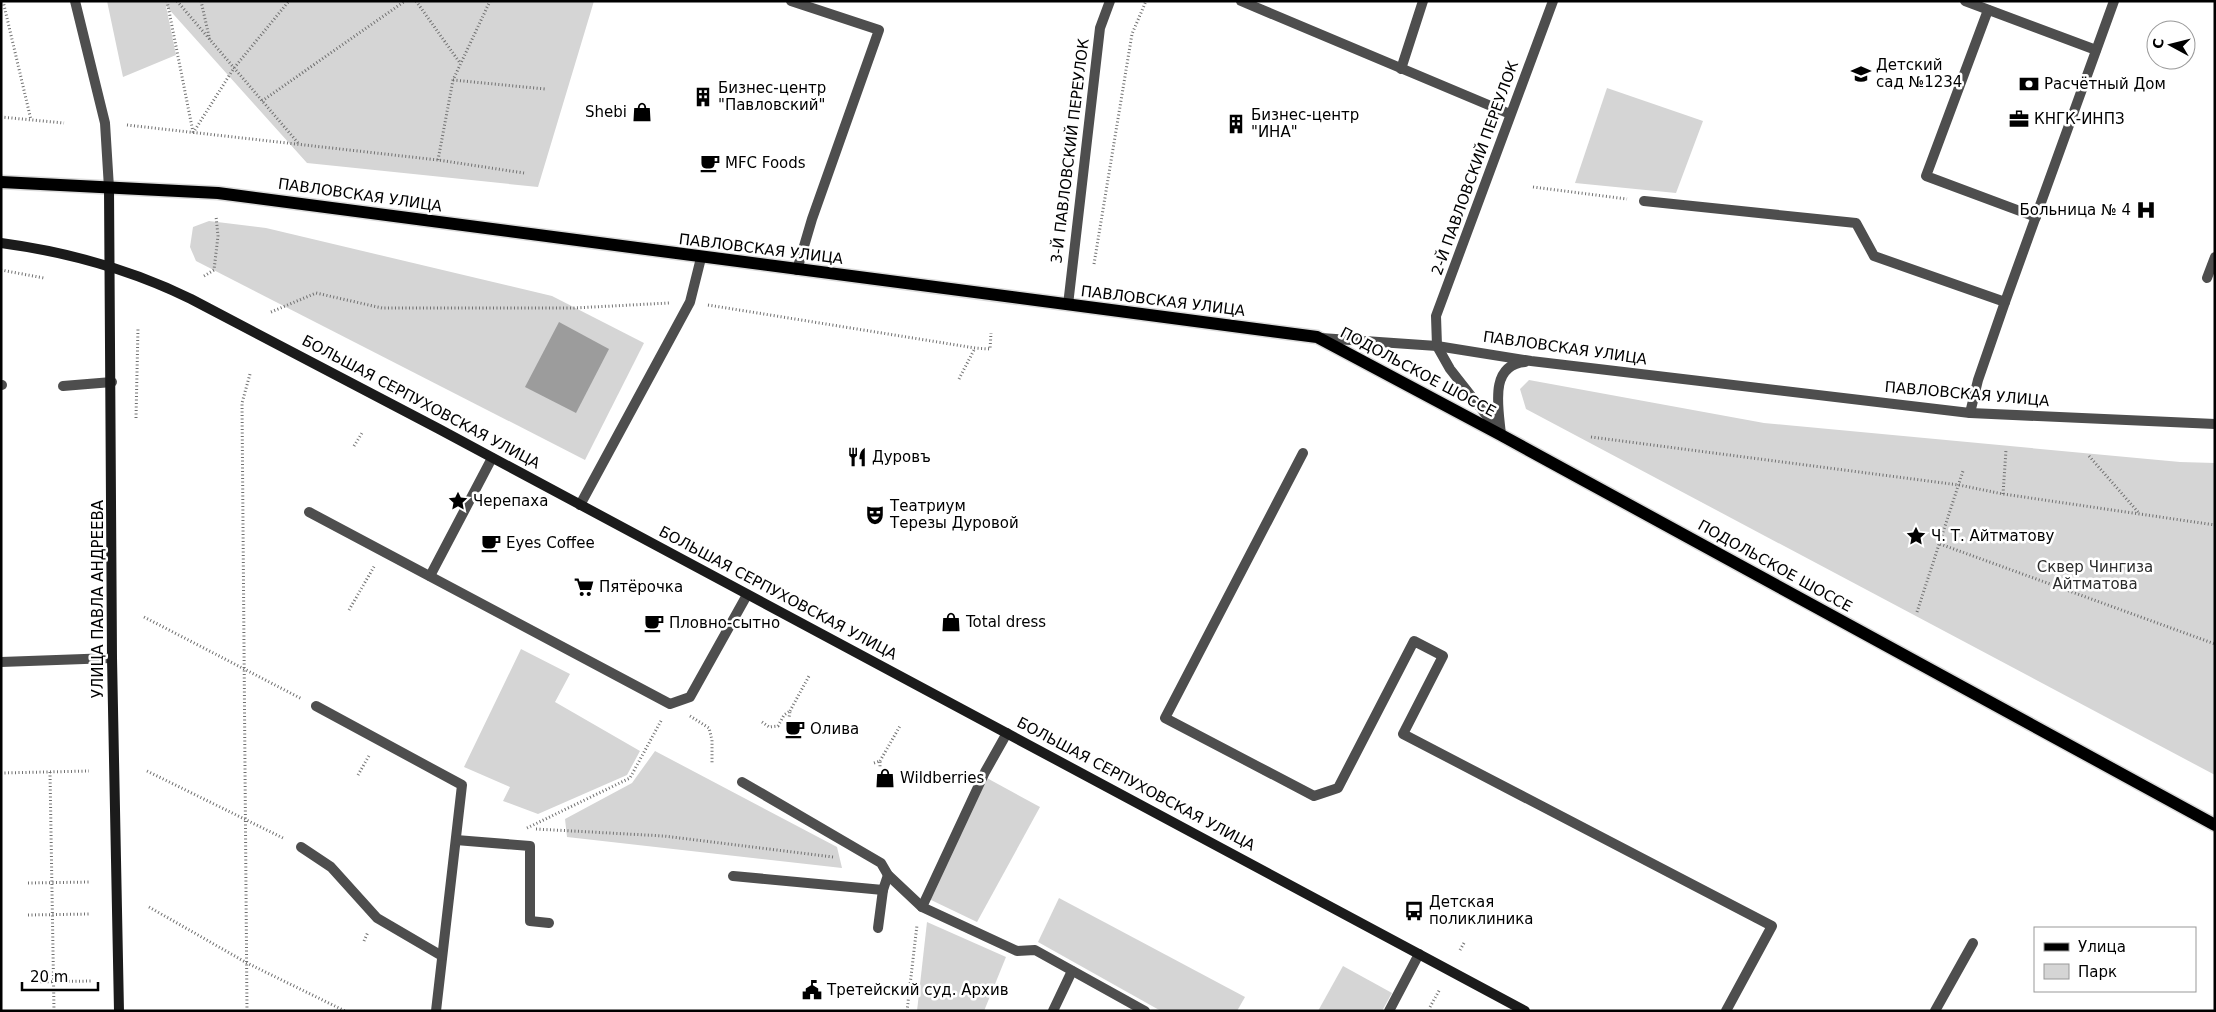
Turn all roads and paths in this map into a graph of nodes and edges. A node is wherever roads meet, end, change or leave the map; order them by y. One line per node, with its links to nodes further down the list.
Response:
1 (3, 1): 29 (path)
2 (75, 1): 38 (street)
3 (168, 1): 32 (path)
4 (177, 1): 19 (path)
5 (201, 1): 19 (path)
6 (289, 1): 22 (path)
7 (405, 1): 26 (path)
8 (416, 1): 21 (path)
9 (490, 1): 21 (path)
10 (791, 1): 48 (street)
11 (1110, 1): 54 (street, 3-Й ПАВЛОВСКИЙ ПЕРЕУЛОК)
12 (1146, 1): 45 (path)
13 (1423, 1): 23 (street)
14 (1553, 1): 27 (street, 2-Й ПАВЛОВСКИЙ ПЕРЕУЛОК)
15 (1965, 1): 18 (street)
16 (2114, 1): 20 (street)
17 (1248, 3): 23 (street)
18 (1988, 10): 20 (street); 41 (street)
19 (211, 41): 22 (path)
20 (2096, 50): 41 (street)
21 (460, 63): 24 (path)
22 (234, 68): 26 (path); 32 (path)
23 (1401, 69): 27 (street)
24 (453, 80): 25 (path); 34 (path)
25 (545, 89)
26 (262, 101): 33 (path)
27 (1510, 114): 59 (street, 2-Й ПАВЛОВСКИЙ ПЕРЕУЛОК)
28 (1, 117): 29 (path)
29 (31, 120): 30 (path)
30 (64, 123)
31 (127, 125): 32 (path)
32 (193, 133): 33 (path)
33 (299, 144): 34 (path)
34 (438, 160): 35 (path)
35 (524, 173)
36 (1, 182): 38 (main road)
37 (1533, 187): 39 (path)
38 (109, 188): 44 (main road, ПАВЛОВСКАЯ УЛИЦА); 46 (street, УЛИЦА ПАВЛА АНДРЕЕВА)
39 (1644, 200): 53 (street)
40 (216, 216): 49 (path)
41 (2036, 217): 53 (street)
42 (1, 243): 46 (street, БОЛЬШАЯ СЕРПУХОВСКАЯ УЛИЦА)
43 (2215, 257): 51 (street)
44 (701, 258): 48 (main road, ПАВЛОВСКАЯ УЛИЦА); 52 (street)
45 (1094, 264)
46 (110, 265): 64 (street, УЛИЦА ПАВЛА АНДРЕЕВА); 76 (street, БОЛЬШАЯ СЕРПУХОВСКАЯ УЛИЦА)
47 (1, 270): 50 (path)
48 (797, 270): 54 (main road, ПАВЛОВСКАЯ УЛИЦА)
49 (204, 276)
50 (44, 278)
51 (2207, 278)
52 (690, 302): 55 (path); 60 (path); 80 (street)
53 (2005, 302): 66 (street)
54 (1068, 305): 58 (main road, ПАВЛОВСКАЯ УЛИЦА)
55 (271, 312)
56 (138, 328): 67 (path)
57 (991, 333): 60 (path)
58 (1317, 337): 59 (street, ПАВЛОВСКАЯ УЛИЦА); 70 (main road, ПОДОЛЬСКОЕ ШОССЕ)
59 (1437, 346): 61 (street, ПАВЛОВСКАЯ УЛИЦА); 70 (street)
60 (975, 348): 63 (path)
61 (1531, 361): 66 (street, ПАВЛОВСКАЯ УЛИЦА); 70 (street)
62 (250, 374): 94 (path)
63 (959, 378)
64 (112, 382): 65 (street); 92 (street, УЛИЦА ПАВЛА АНДРЕЕВА)
65 (63, 386)
66 (1970, 413): 68 (street, ПАВЛОВСКАЯ УЛИЦА)
67 (136, 418)
68 (2215, 424)
69 (362, 433): 72 (path)
70 (1501, 434): 115 (main road, ПОДОЛЬСКОЕ ШОССЕ)
71 (1591, 437): 78 (path)
72 (354, 446)
73 (2006, 450): 79 (path)
74 (1303, 453): 154 (street)
75 (2089, 456): 82 (path)
76 (492, 458): 80 (street, БОЛЬШАЯ СЕРПУХОВСКАЯ УЛИЦА); 86 (street)
77 (1963, 471): 78 (path)
78 (1959, 485): 79 (path); 84 (path)
79 (2003, 494): 82 (path)
80 (580, 505): 87 (street, БОЛЬШАЯ СЕРПУХОВСКАЯ УЛИЦА)
81 (309, 512): 85 (street)
82 (2138, 513): 83 (path)
83 (2215, 525)
84 (1940, 544): 89 (path); 91 (path)
85 (384, 551): 86 (street); 88 (path)
86 (430, 576): 96 (street)
87 (747, 595): 96 (street); 102 (street, БОЛЬШАЯ СЕРПУХОВСКАЯ УЛИЦА)
88 (349, 610)
89 (1916, 612)
90 (144, 616): 94 (path)
91 (2215, 644)
92 (112, 658): 93 (street); 145 (street, УЛИЦА ПАВЛА АНДРЕЕВА)
93 (1, 662)
94 (244, 669): 97 (path); 114 (path)
95 (809, 676): 98 (path)
96 (670, 704): 106 (path); 118 (path)
97 (316, 706): 103 (street)
98 (790, 712): 99 (path); 100 (path)
99 (790, 718)
100 (762, 722)
101 (900, 726): 104 (path)
102 (1007, 733): 126 (street); 135 (street, БОЛЬШАЯ СЕРПУХОВСКАЯ УЛИЦА)
103 (378, 739): 112 (path); 116 (street)
104 (880, 761): 105 (path); 107 (path)
105 (874, 763)
106 (712, 764)
107 (880, 767)
108 (88, 771): 110 (path)
109 (147, 771): 114 (path)
110 (50, 772): 111 (path); 121 (path)
111 (1, 773)
112 (358, 775)
113 (742, 782): 119 (street)
114 (246, 819): 117 (path); 137 (path)
115 (2215, 825)
116 (456, 840): 130 (street); 136 (street)
117 (301, 847): 136 (street)
118 (841, 858)
119 (888, 875): 124 (street); 126 (street)
120 (733, 876): 124 (street)
121 (52, 882): 122 (path); 123 (path); 129 (path)
122 (90, 882)
123 (28, 883)
124 (883, 890): 131 (street)
125 (150, 907): 137 (path)
126 (922, 907): 138 (street); 149 (path)
127 (91, 914): 129 (path)
128 (28, 915): 129 (path)
129 (52, 915): 141 (path)
130 (549, 923)
131 (878, 928)
132 (1464, 943): 134 (path)
133 (1973, 944): 155 (street)
134 (1460, 950)
135 (1419, 954): 152 (street); 153 (street, БОЛЬШАЯ СЕРПУХОВСКАЯ УЛИЦА)
136 (442, 956): 148 (street)
137 (247, 963): 146 (path); 147 (path)
138 (1072, 971): 150 (street); 151 (street)
139 (92, 981): 141 (path)
140 (30, 982): 141 (path)
141 (54, 982): 144 (path)
142 (1440, 989): 143 (path)
143 (1430, 1007)
144 (54, 1011)
145 (119, 1011)
146 (247, 1011)
147 (345, 1011)
148 (436, 1011)
149 (907, 1011)
150 (1053, 1011)
151 (1145, 1011)
152 (1389, 1011)
153 (1525, 1011)
154 (1726, 1011)
155 (1935, 1011)

